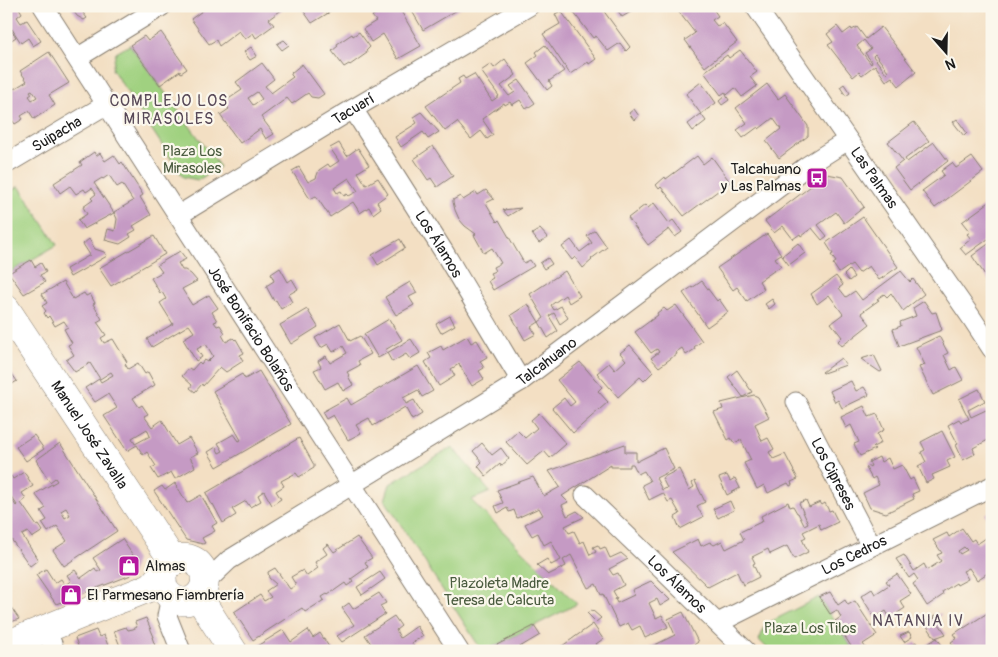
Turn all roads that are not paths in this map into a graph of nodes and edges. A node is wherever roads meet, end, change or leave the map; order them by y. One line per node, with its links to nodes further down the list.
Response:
1 (43, 6): 5 (street, José Bonifacio Bolaños)
2 (162, 6): 5 (street)
3 (529, 6): 7 (street, Tacuarí)
4 (755, 6): 8 (street, Las Palmas)
5 (77, 58): 6 (street, José Bonifacio Bolaños)
6 (106, 104): 9 (street, Suipacha); 10 (street, José Bonifacio Bolaños)
7 (354, 110): 10 (street, Tacuarí); 13 (street, Los Álamos)
8 (848, 140): 12 (street, Las Palmas); 13 (street, Talcahuano)
9 (6, 164)
10 (179, 216): 15 (street, José Bonifacio Bolaños)
11 (6, 309): 19 (street, Manuel José Zavalla)
12 (992, 349)
13 (522, 381): 15 (street, Talcahuano)
14 (796, 402): 18 (street, Los Cipreses)
15 (352, 485): 19 (street, Talcahuano); 25 (street, José Bonifacio Bolaños)
16 (992, 486): 18 (street, Los Cedros)
17 (585, 495): 20 (street, Los Álamos)
18 (871, 546): 20 (street, Los Cedros)
19 (179, 582): 21 (street, Talcahuano); 23 (street); 24 (street, Manuel José Zavalla)
20 (718, 623): 26 (street, Los Álamos)
21 (50, 640): 22 (street, Talcahuano)
22 (6, 645)
23 (181, 651)
24 (233, 651)
25 (460, 651)
26 (746, 651)

